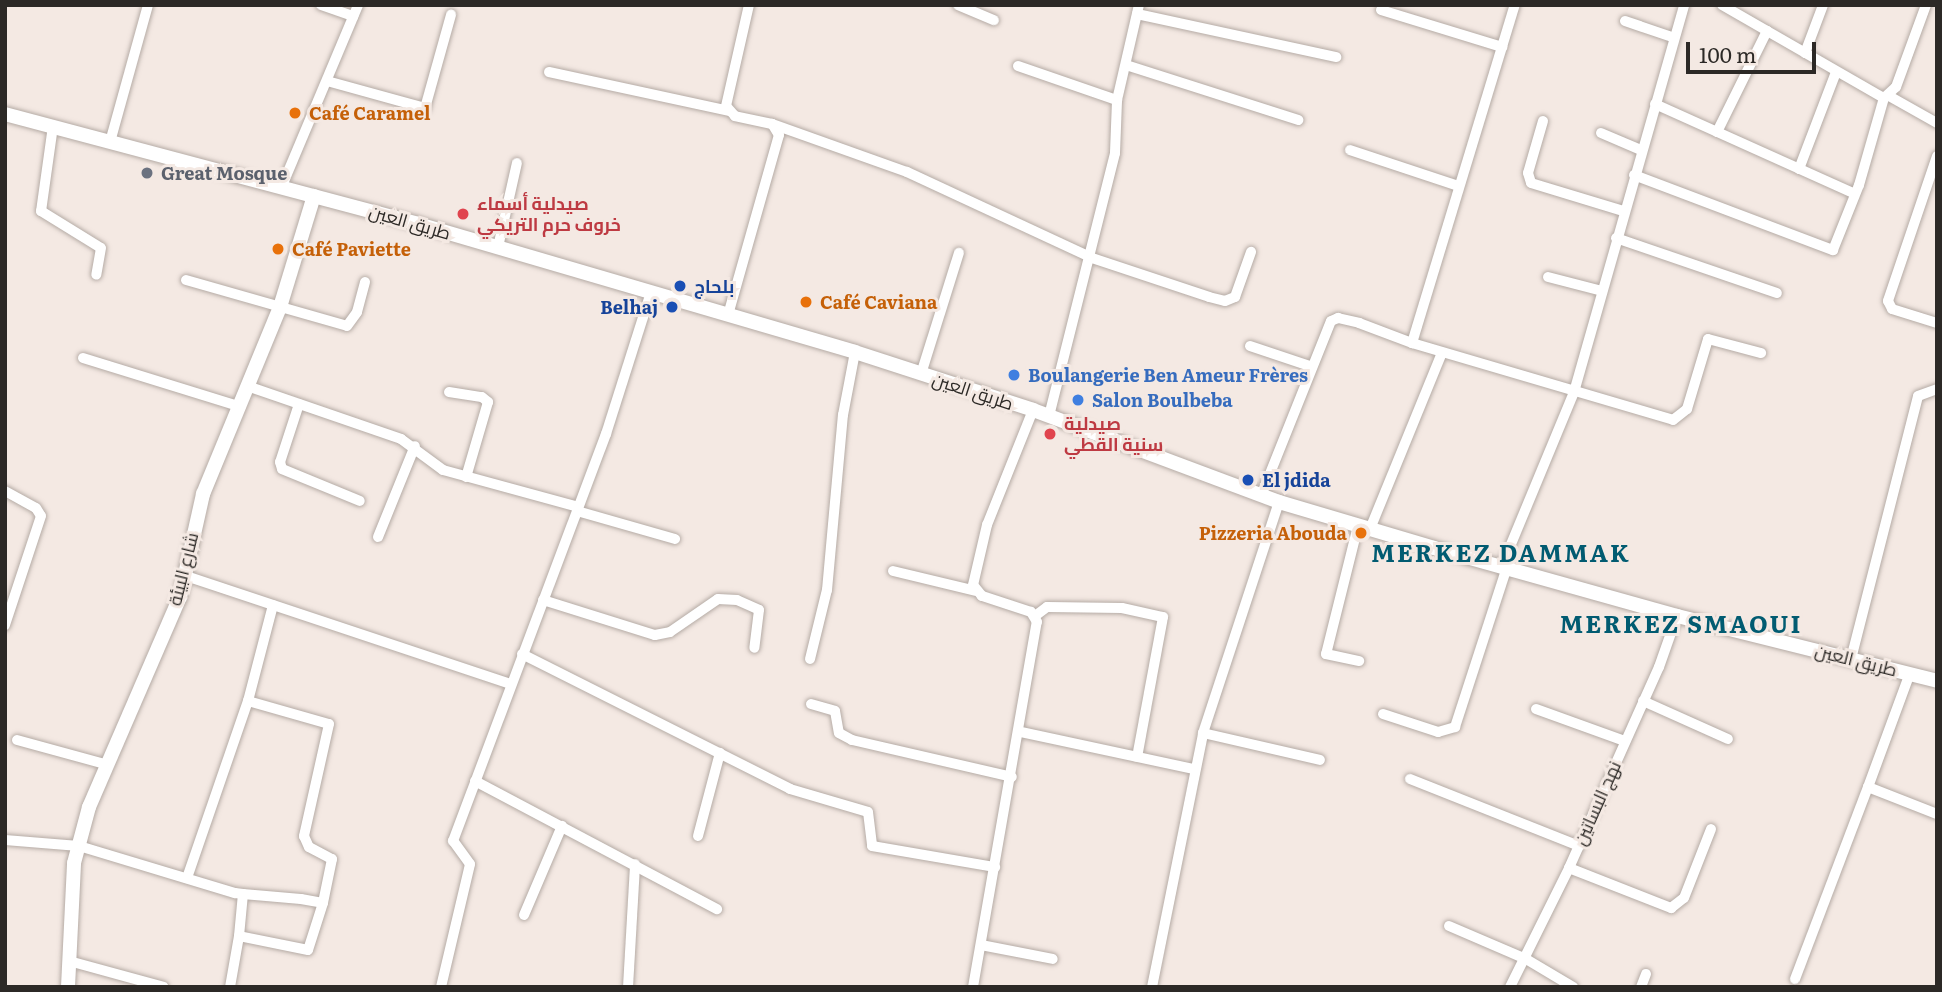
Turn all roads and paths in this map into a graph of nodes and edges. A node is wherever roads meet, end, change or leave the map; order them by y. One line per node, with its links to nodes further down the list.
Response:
1 (148, 5): 41 (street)
2 (321, 5): 15 (street)
3 (358, 5): 15 (street)
4 (749, 5): 32 (street)
5 (958, 5): 17 (street)
6 (1515, 5): 21 (street)
7 (1684, 5): 20 (street)
8 (1722, 5): 16 (street)
9 (1744, 5): 16 (street)
10 (1823, 5): 22 (street)
11 (1926, 5): 29 (street)
12 (1138, 10): 23 (street); 24 (street)
13 (1381, 10): 21 (street)
14 (451, 15): 28 (street)
15 (353, 16): 28 (street)
16 (1740, 16): 19 (street)
17 (994, 20)
18 (1625, 21): 20 (street)
19 (1767, 31): 22 (street); 39 (street)
20 (1672, 37): 31 (street)
21 (1502, 47): 49 (street)
22 (1805, 53): 27 (street)
23 (1336, 57)
24 (1126, 65): 30 (street); 34 (street)
25 (1018, 66): 30 (street)
26 (549, 72): 32 (street)
27 (1836, 72): 29 (street); 46 (street)
28 (327, 81): 48 (street)
29 (1886, 97): 36 (street); 50 (street)
30 (1118, 100): 57 (street)
31 (1655, 104): 39 (street); 43 (street)
32 (729, 111): 37 (street)
33 (5, 114): 38 (main road, طريق العين)
34 (1298, 120)
35 (1543, 121): 52 (street)
36 (1937, 123)
37 (772, 124): 57 (street); 66 (street)
38 (52, 126): 41 (main road, طريق العين); 58 (street)
39 (1717, 132): 46 (street)
40 (1601, 133): 43 (street)
41 (110, 142): 48 (main road, طريق العين)
42 (1350, 150): 49 (street)
43 (1641, 150): 47 (street)
44 (1937, 156): 67 (street)
45 (517, 163): 54 (street)
46 (1800, 169): 50 (street)
47 (1634, 175): 50 (street); 52 (street)
48 (282, 186): 51 (main road, طريق العين)
49 (1458, 186): 68 (street)
50 (1855, 194)
51 (313, 196): 54 (main road, طريق العين); 65 (main road, شارع البيئة)
52 (1623, 211): 53 (street)
53 (1616, 238): 62 (street); 64 (street)
54 (498, 247): 63 (main road, طريق العين)
55 (1251, 252): 57 (street)
56 (959, 253): 75 (street)
57 (1092, 258): 83 (street)
58 (96, 275)
59 (1548, 277): 62 (street)
60 (186, 280): 65 (street)
61 (365, 282): 65 (street)
62 (1602, 291): 79 (street)
63 (651, 292): 66 (main road, طريق العين); 90 (street)
64 (1777, 293)
65 (280, 307): 76 (main road, شارع البيئة)
66 (728, 315): 70 (main road, طريق العين)
67 (1937, 323)
68 (1412, 344): 72 (street); 74 (street)
69 (1250, 346): 74 (street)
70 (855, 352): 75 (main road, طريق العين); 105 (street)
71 (1761, 353): 79 (street)
72 (1441, 355): 79 (street); 91 (street)
73 (83, 358): 81 (street)
74 (1310, 366): 87 (street)
75 (921, 374): 82 (main road, طريق العين)
76 (250, 387): 80 (street); 81 (main road, شارع البيئة)
77 (1937, 389): 106 (street)
78 (449, 392): 85 (street)
79 (1574, 392): 94 (street)
80 (299, 404): 84 (street); 88 (street)
81 (242, 407): 96 (main road, شارع البيئة)
82 (1033, 410): 83 (main road, طريق العين); 97 (street)
83 (1049, 416): 87 (main road, طريق العين)
84 (415, 446): 85 (street); 92 (street)
85 (466, 477): 90 (street)
86 (5, 491): 102 (street)
87 (1261, 496): 89 (main road, طريق العين)
88 (360, 501)
89 (1279, 502): 91 (main road, طريق العين); 117 (street)
90 (578, 509): 93 (street); 98 (street)
91 (1364, 527): 94 (main road, طريق العين); 107 (street)
92 (378, 537)
93 (675, 539)
94 (1504, 567): 101 (main road, طريق العين); 115 (street)
95 (893, 571): 97 (street)
96 (183, 575): 99 (street); 124 (main road, شارع البيئة)
97 (976, 591): 100 (street)
98 (543, 600): 103 (street); 104 (street)
99 (273, 605): 110 (street); 111 (street)
100 (1035, 616): 116 (street); 122 (street)
101 (1676, 616): 106 (main road, طريق العين); 112 (street, نهج البساتين)
102 (5, 625)
103 (754, 648)
104 (522, 654): 110 (street); 121 (street)
105 (810, 659)
106 (1851, 659): 108 (main road, طريق العين)
107 (1359, 661)
108 (1910, 673): 109 (main road, طريق العين); 129 (street)
109 (1937, 681)
110 (511, 684): 128 (street)
111 (248, 701): 140 (street); 142 (street)
112 (1643, 701): 118 (street); 120 (street, نهج البساتين)
113 (811, 704): 126 (street)
114 (1536, 709): 120 (street)
115 (1383, 714)
116 (1021, 732): 122 (street); 126 (street)
117 (1203, 733): 123 (street); 125 (street)
118 (1728, 739)
119 (17, 740): 124 (street)
120 (1625, 741): 136 (street, نهج البساتين)
121 (720, 753): 133 (street); 138 (street)
122 (1137, 757): 125 (street)
123 (1320, 760)
124 (106, 764): 135 (main road, شارع البيئة)
125 (1194, 769): 159 (street)
126 (1012, 776): 138 (street)
127 (1410, 779): 136 (street)
128 (475, 781): 131 (street); 156 (street)
129 (1868, 787): 130 (street); 152 (street)
130 (1937, 814)
131 (562, 825): 137 (street); 144 (street)
132 (1711, 829): 139 (street)
133 (698, 836)
134 (5, 840): 135 (street)
135 (79, 846): 140 (street); 150 (main road, شارع البيئة)
136 (1578, 846): 139 (street, نهج البساتين)
137 (635, 864): 143 (street); 157 (street)
138 (995, 867): 147 (street)
139 (1569, 868): 149 (street, نهج البساتين)
140 (187, 878): 141 (street)
141 (243, 894): 142 (street); 146 (street)
142 (323, 903): 146 (street)
143 (717, 909)
144 (524, 915)
145 (1449, 926): 149 (street)
146 (239, 936): 155 (street)
147 (981, 945): 148 (street); 158 (street)
148 (1053, 959)
149 (1526, 959): 160 (street, نهج البساتين); 161 (street)
150 (69, 961): 153 (main road, شارع البيئة); 154 (street)
151 (1646, 974): 162 (street)
152 (1795, 979)
153 (68, 987)
154 (163, 987)
155 (230, 987)
156 (441, 987)
157 (628, 987)
158 (973, 987)
159 (1152, 987)
160 (1510, 987)
161 (1573, 987)
162 (1641, 987)

